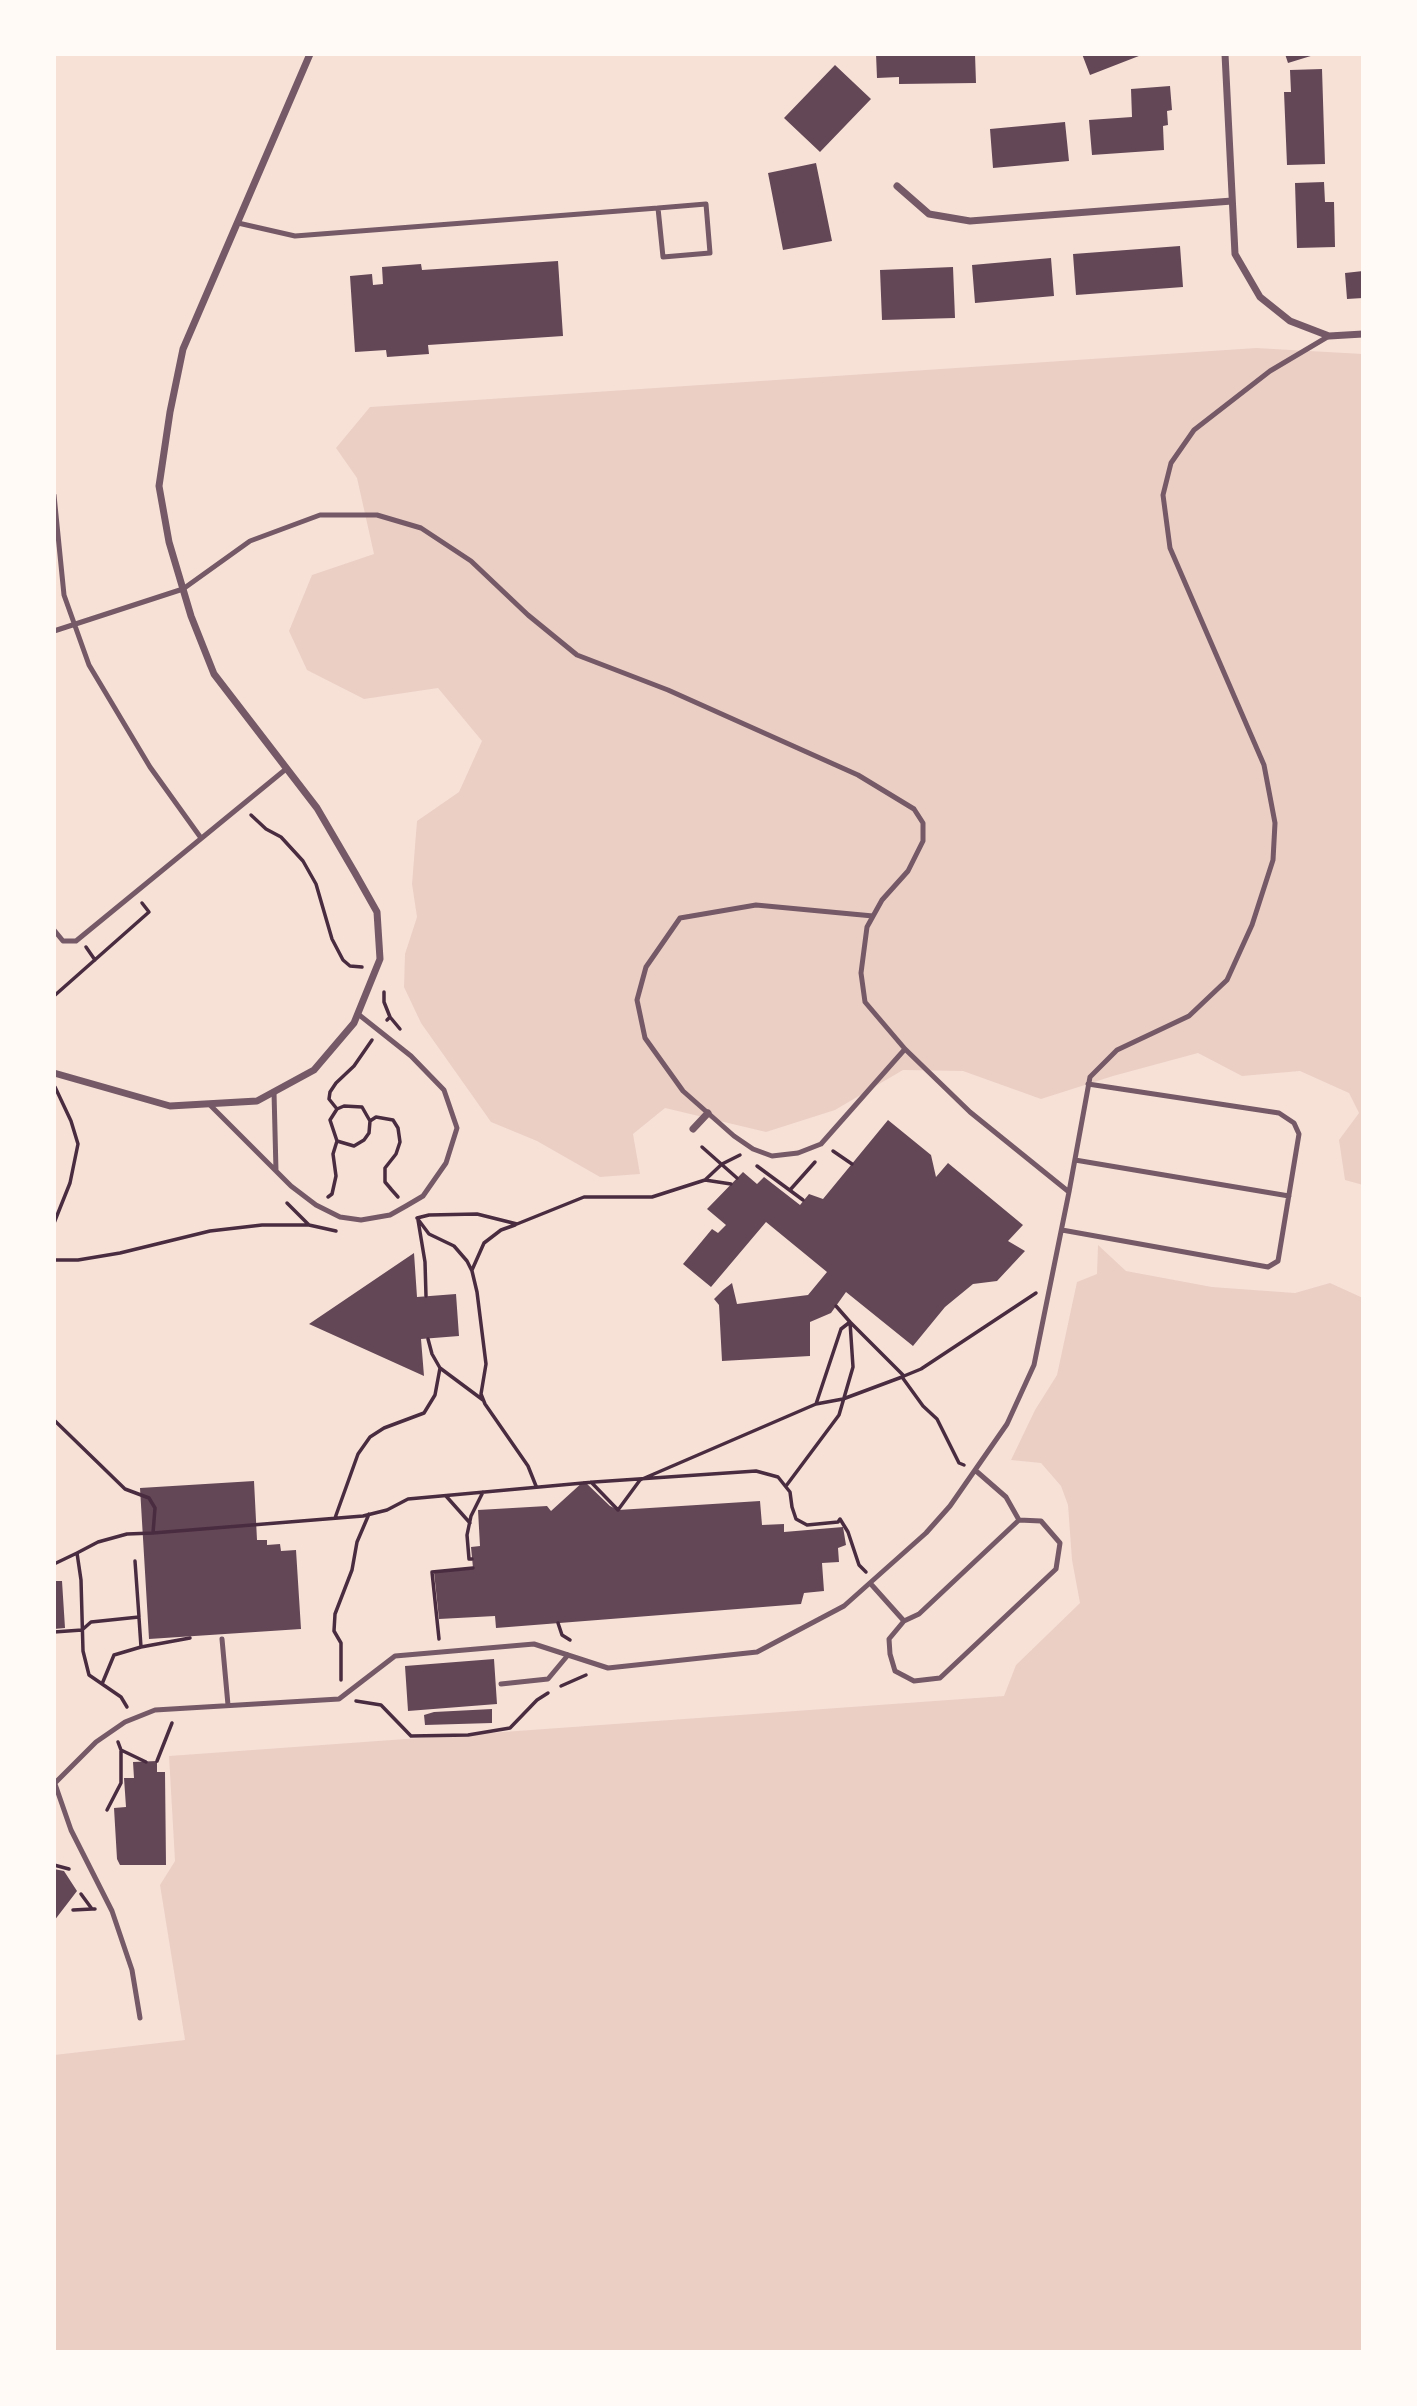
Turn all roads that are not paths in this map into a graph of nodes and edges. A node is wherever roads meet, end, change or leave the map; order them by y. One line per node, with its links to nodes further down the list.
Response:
1 (310, 54): 6 (street)
2 (1224, 54): 4 (street)
3 (897, 186): 4 (street)
4 (1232, 201): 8 (street)
5 (658, 208): 5 (lane); 6 (lane)
6 (238, 223): 10 (street)
7 (1363, 334): 8 (street)
8 (1329, 337): 20 (lane)
9 (54, 495): 11 (lane)
10 (183, 589): 11 (lane); 13 (street); 15 (lane)
11 (74, 624): 12 (lane); 14 (lane)
12 (54, 631)
13 (286, 769): 14 (lane); 17 (street)
14 (201, 838): 16 (lane)
15 (873, 916): 18 (lane); 23 (lane)
16 (54, 930)
17 (358, 1014): 21 (street); 26 (lane)
18 (905, 1049): 23 (lane); 27 (lane)
19 (54, 1073): 22 (street)
20 (1088, 1084): 25 (lane); 28 (lane)
21 (274, 1092): 22 (street); 26 (lane)
22 (209, 1104): 26 (lane)
23 (708, 1113): 24 (street)
24 (693, 1129)
25 (1075, 1160): 27 (lane); 28 (lane)
26 (276, 1171)
27 (1069, 1192): 29 (lane)
28 (1289, 1196): 29 (lane)
29 (1062, 1230): 30 (lane)
30 (975, 1469): 31 (lane); 32 (lane)
31 (1019, 1520): 33 (lane); 33 (lane)
32 (870, 1583): 33 (lane); 35 (lane)
33 (904, 1622)
34 (222, 1639): 37 (lane)
35 (568, 1655): 36 (lane); 37 (lane)
36 (501, 1684)
37 (228, 1705): 38 (lane)
38 (55, 1784): 39 (lane)
39 (57, 1803): 40 (lane)
40 (140, 2018)

